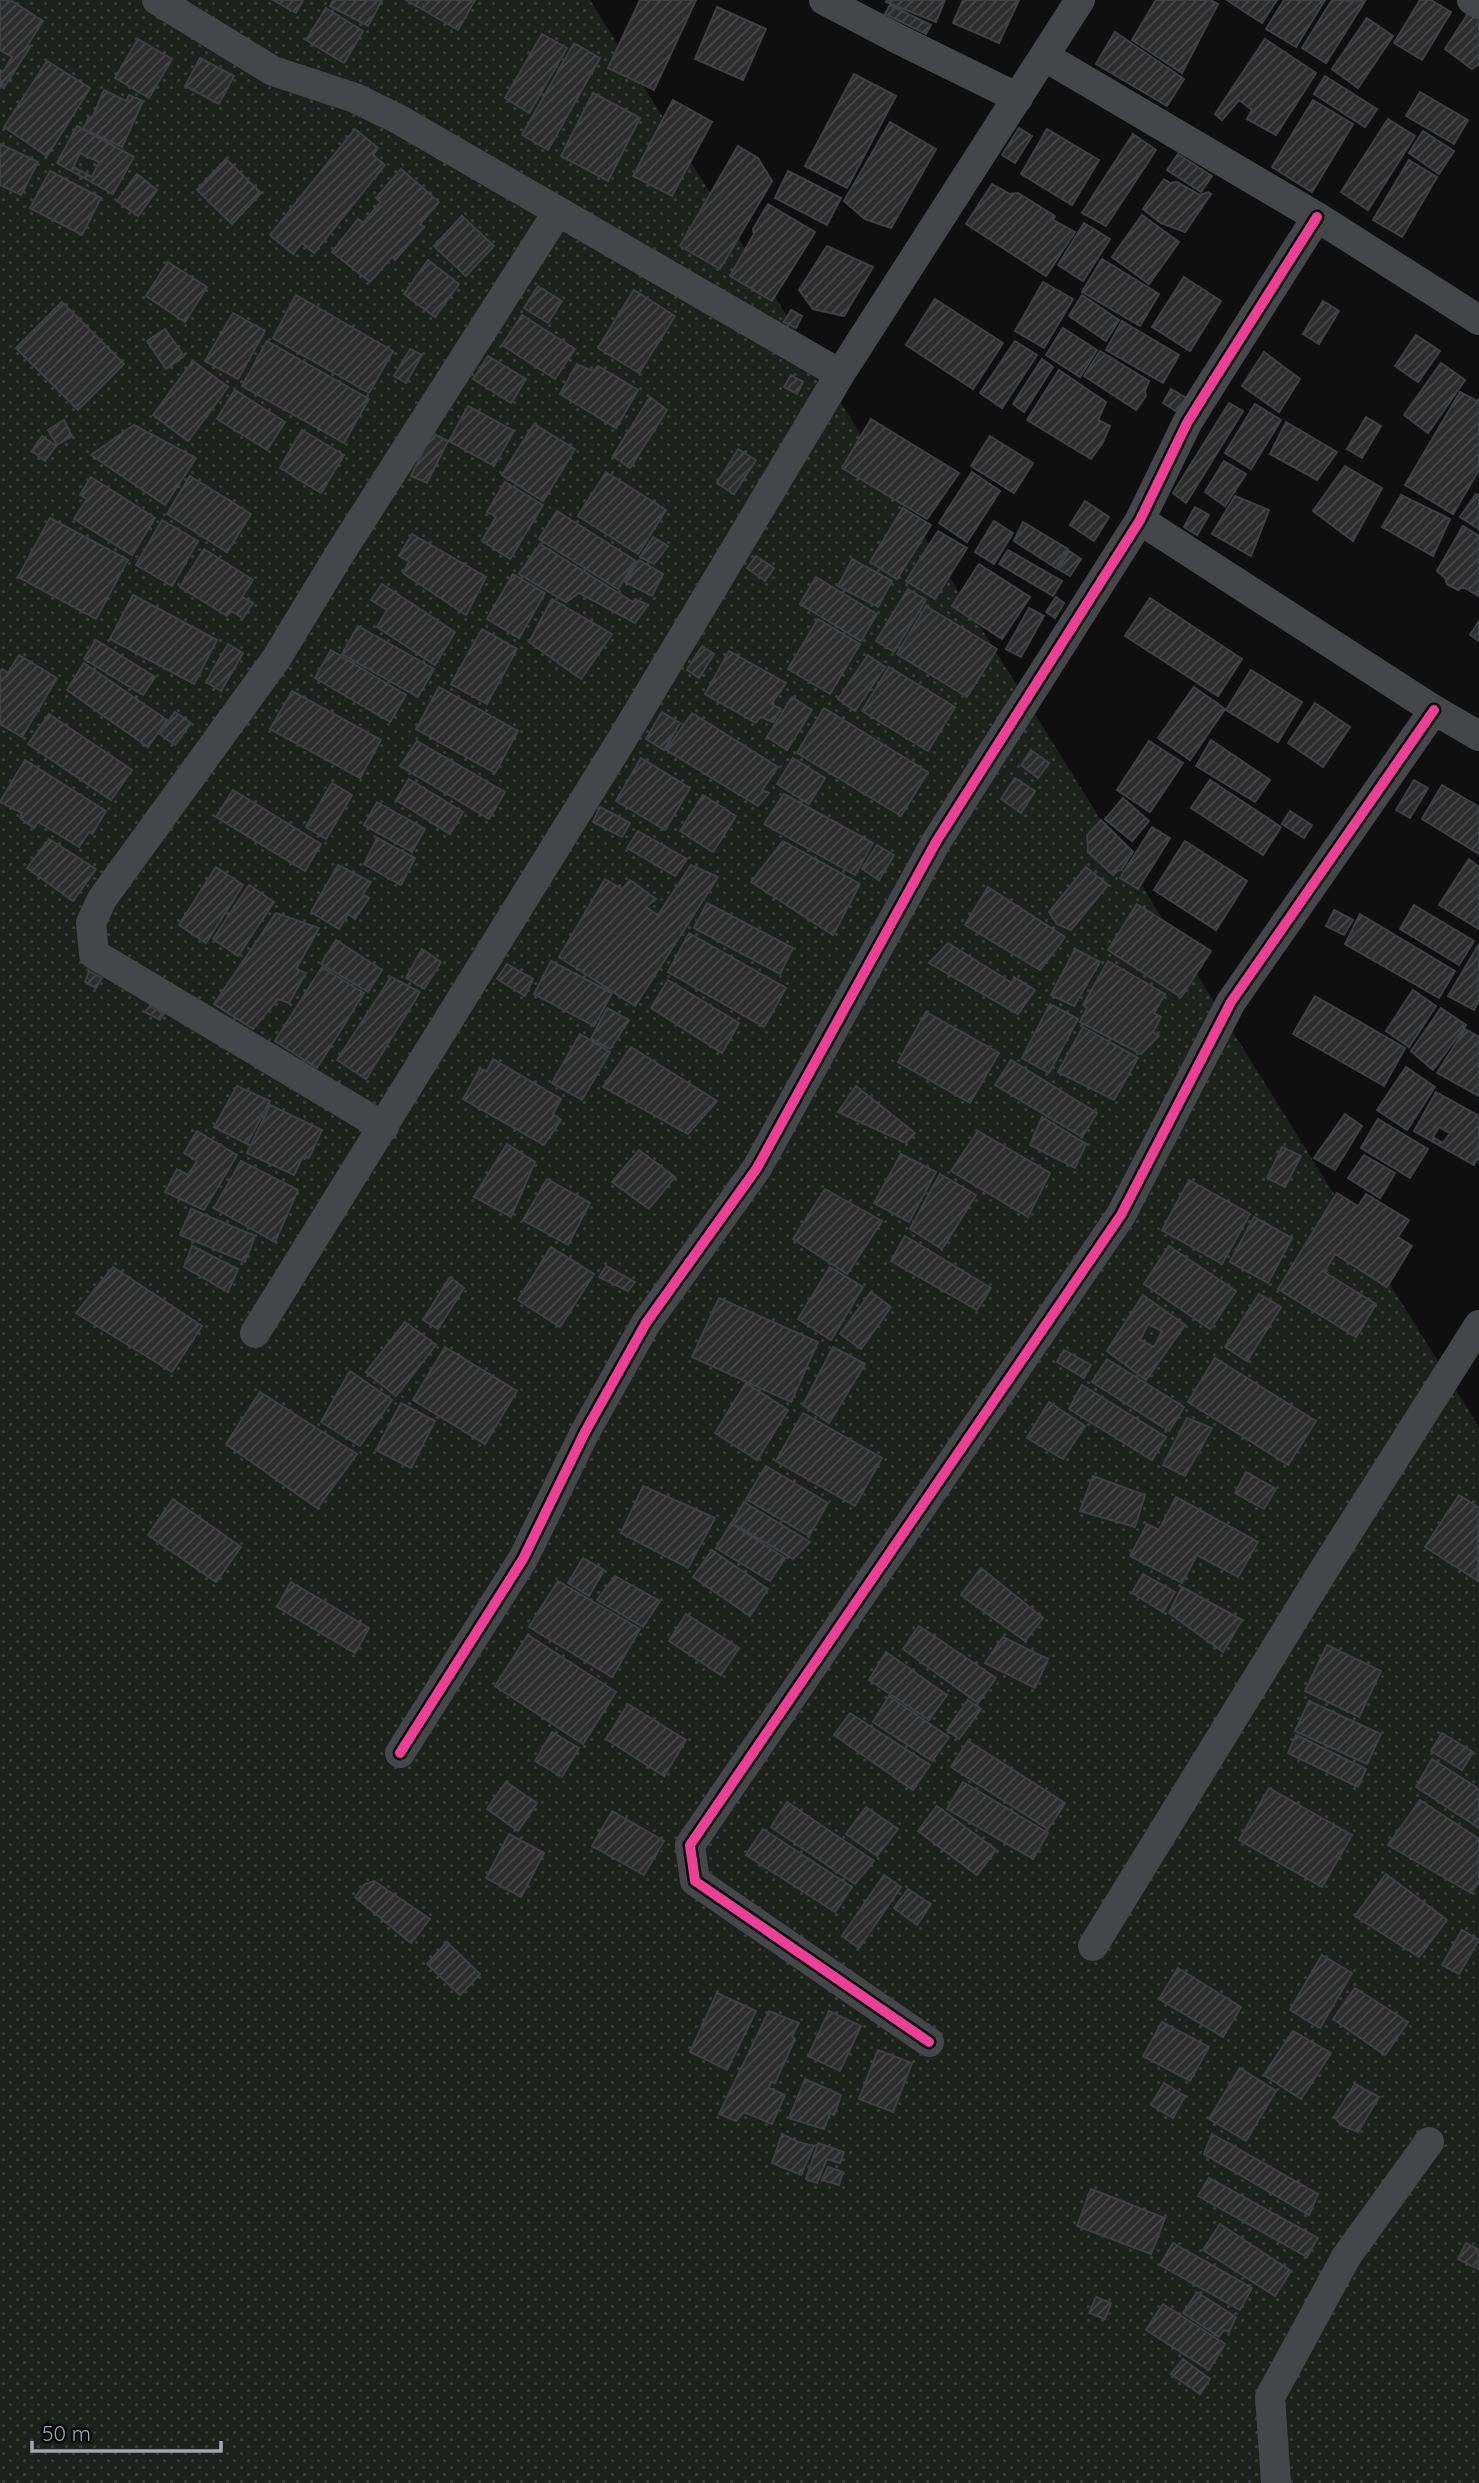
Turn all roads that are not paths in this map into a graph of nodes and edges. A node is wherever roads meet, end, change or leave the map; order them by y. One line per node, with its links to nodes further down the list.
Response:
1 (157, 0): 8 (street)
2 (824, 0): 7 (street)
3 (1080, 0): 6 (street)
4 (1472, 0): 5 (street)
5 (1479, 4)
6 (1044, 56): 7 (street); 9 (street)
7 (1018, 98): 11 (street)
8 (557, 212): 11 (street); 15 (street)
9 (1317, 217): 10 (street); 12 (street)
10 (1479, 320)
11 (840, 374): 15 (street)
12 (1140, 520): 13 (street); 18 (street)
13 (1434, 710): 14 (street); 20 (street)
14 (1479, 736)
15 (384, 1127): 17 (street)
16 (1479, 1325): 19 (street)
17 (255, 1333)
18 (400, 1753)
19 (1093, 1946)
20 (929, 2042)
21 (1429, 2142): 22 (street)
22 (1276, 2483)

